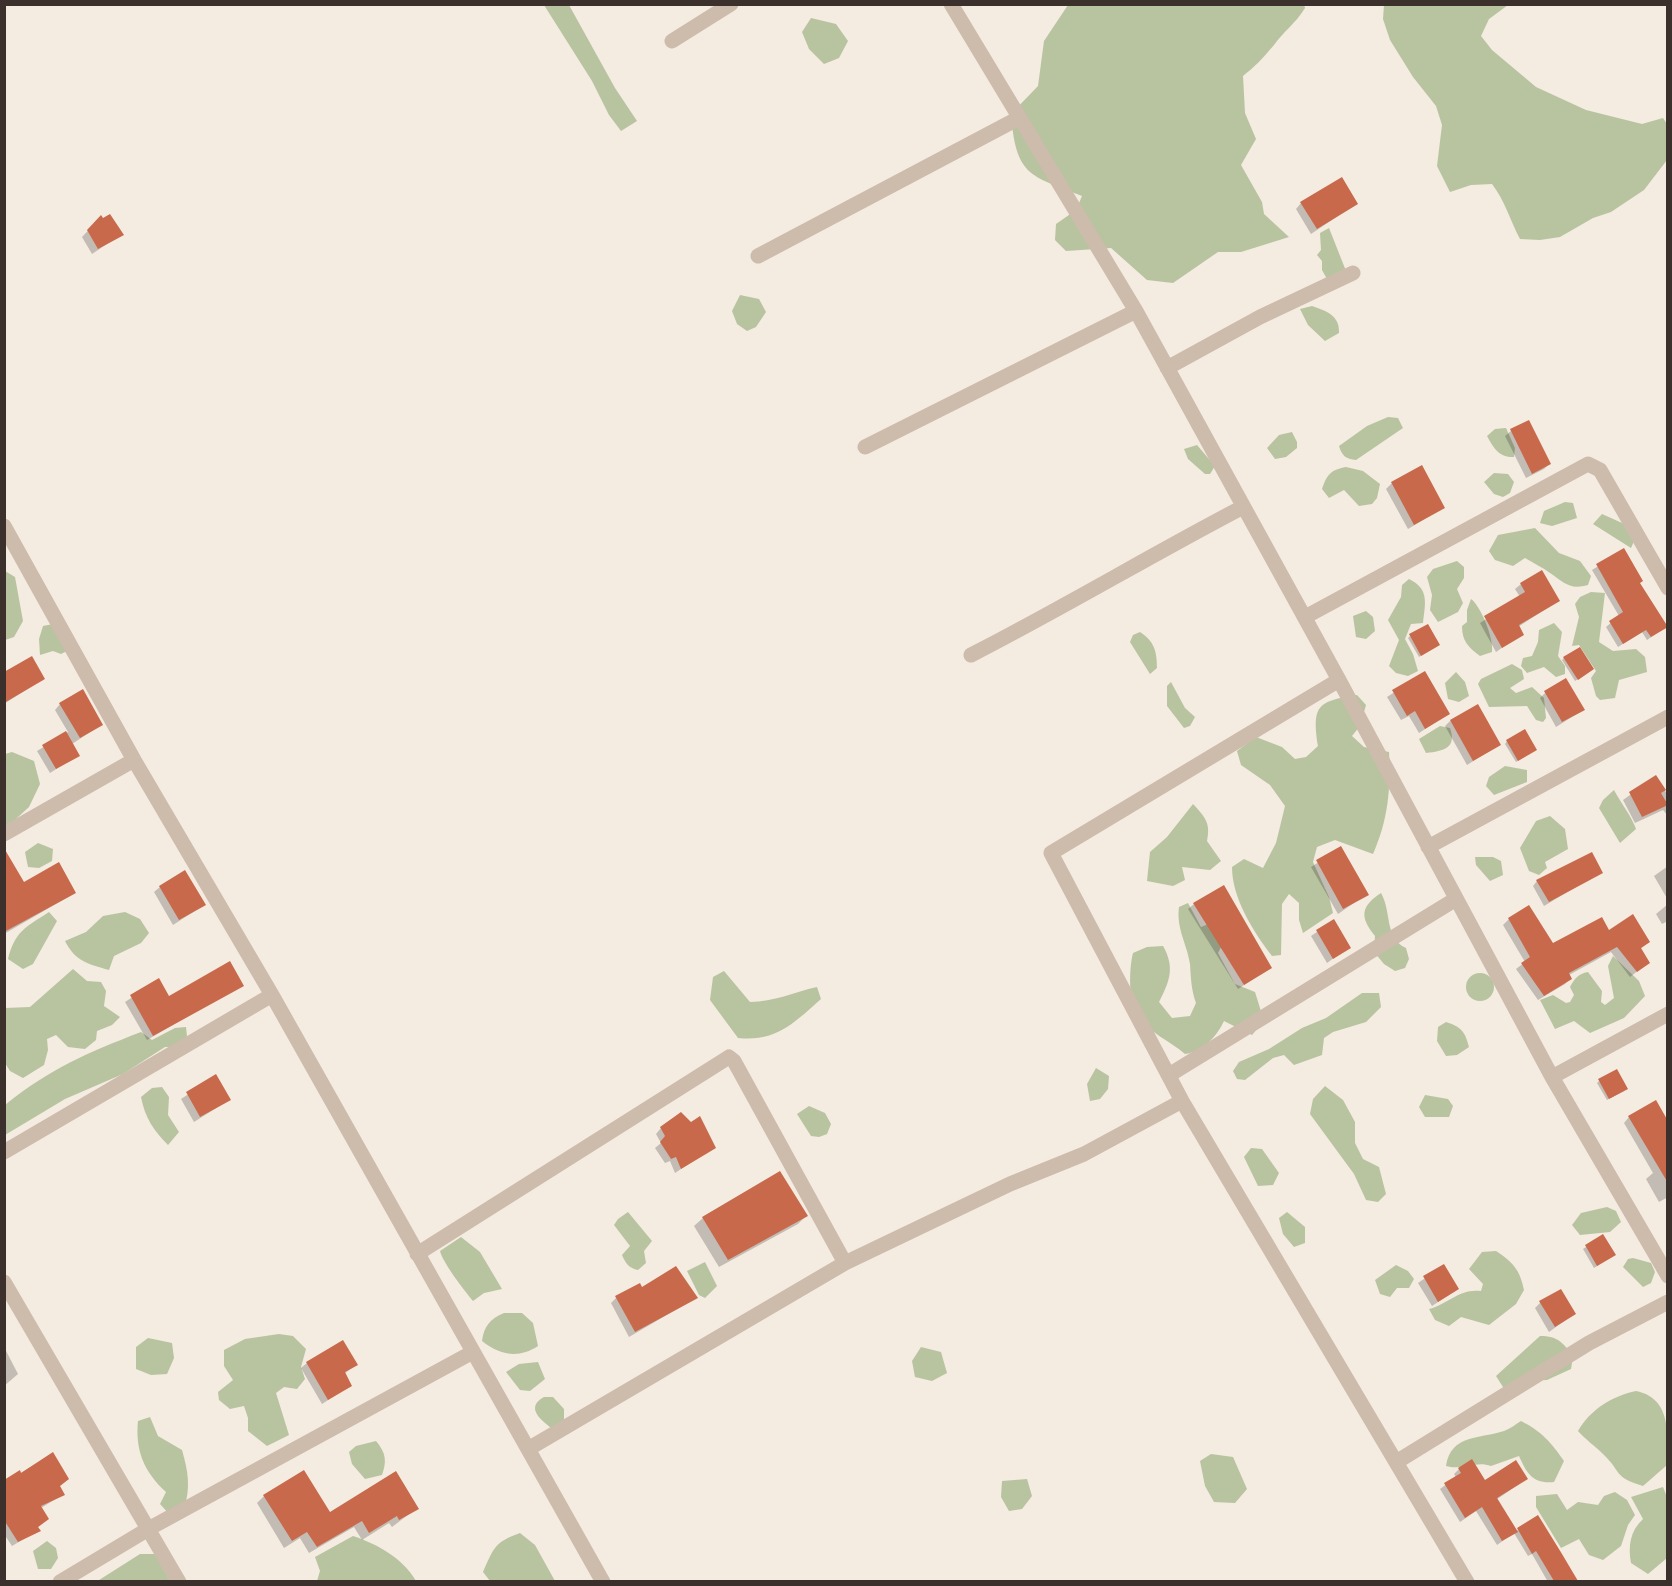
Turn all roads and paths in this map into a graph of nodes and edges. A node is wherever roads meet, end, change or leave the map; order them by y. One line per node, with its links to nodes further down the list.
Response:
1 (730, 4): 3 (street)
2 (951, 4): 4 (street)
3 (672, 41)
4 (1019, 118): 5 (street); 7 (street)
5 (758, 256)
6 (1353, 273): 8 (street)
7 (1136, 311): 8 (street); 9 (street)
8 (1167, 368): 10 (street)
9 (865, 447)
10 (1243, 507): 14 (street); 15 (street)
11 (4, 526): 12 (street)
12 (9, 543): 18 (street)
13 (1668, 588): 14 (street)
14 (1305, 617): 16 (street)
15 (971, 655)
16 (1339, 680): 20 (street); 24 (street)
17 (1668, 717): 20 (street)
18 (134, 760): 19 (street); 22 (street)
19 (4, 834)
20 (1428, 847): 21 (street)
21 (1456, 899): 24 (street); 25 (street)
22 (272, 995): 27 (street); 28 (street)
23 (1668, 1014): 25 (street)
24 (1169, 1075): 26 (street)
25 (1552, 1077): 30 (street)
26 (1182, 1101): 29 (street); 35 (street)
27 (4, 1152)
28 (417, 1254): 29 (street); 33 (street)
29 (845, 1263): 34 (street)
30 (1668, 1276)
31 (4, 1282): 36 (street)
32 (1668, 1302): 35 (street)
33 (473, 1352): 34 (street); 36 (street)
34 (528, 1449): 39 (street)
35 (1398, 1461): 40 (street)
36 (150, 1528): 37 (street); 38 (street)
37 (60, 1581)
38 (179, 1581)
39 (603, 1581)
40 (1467, 1581)

